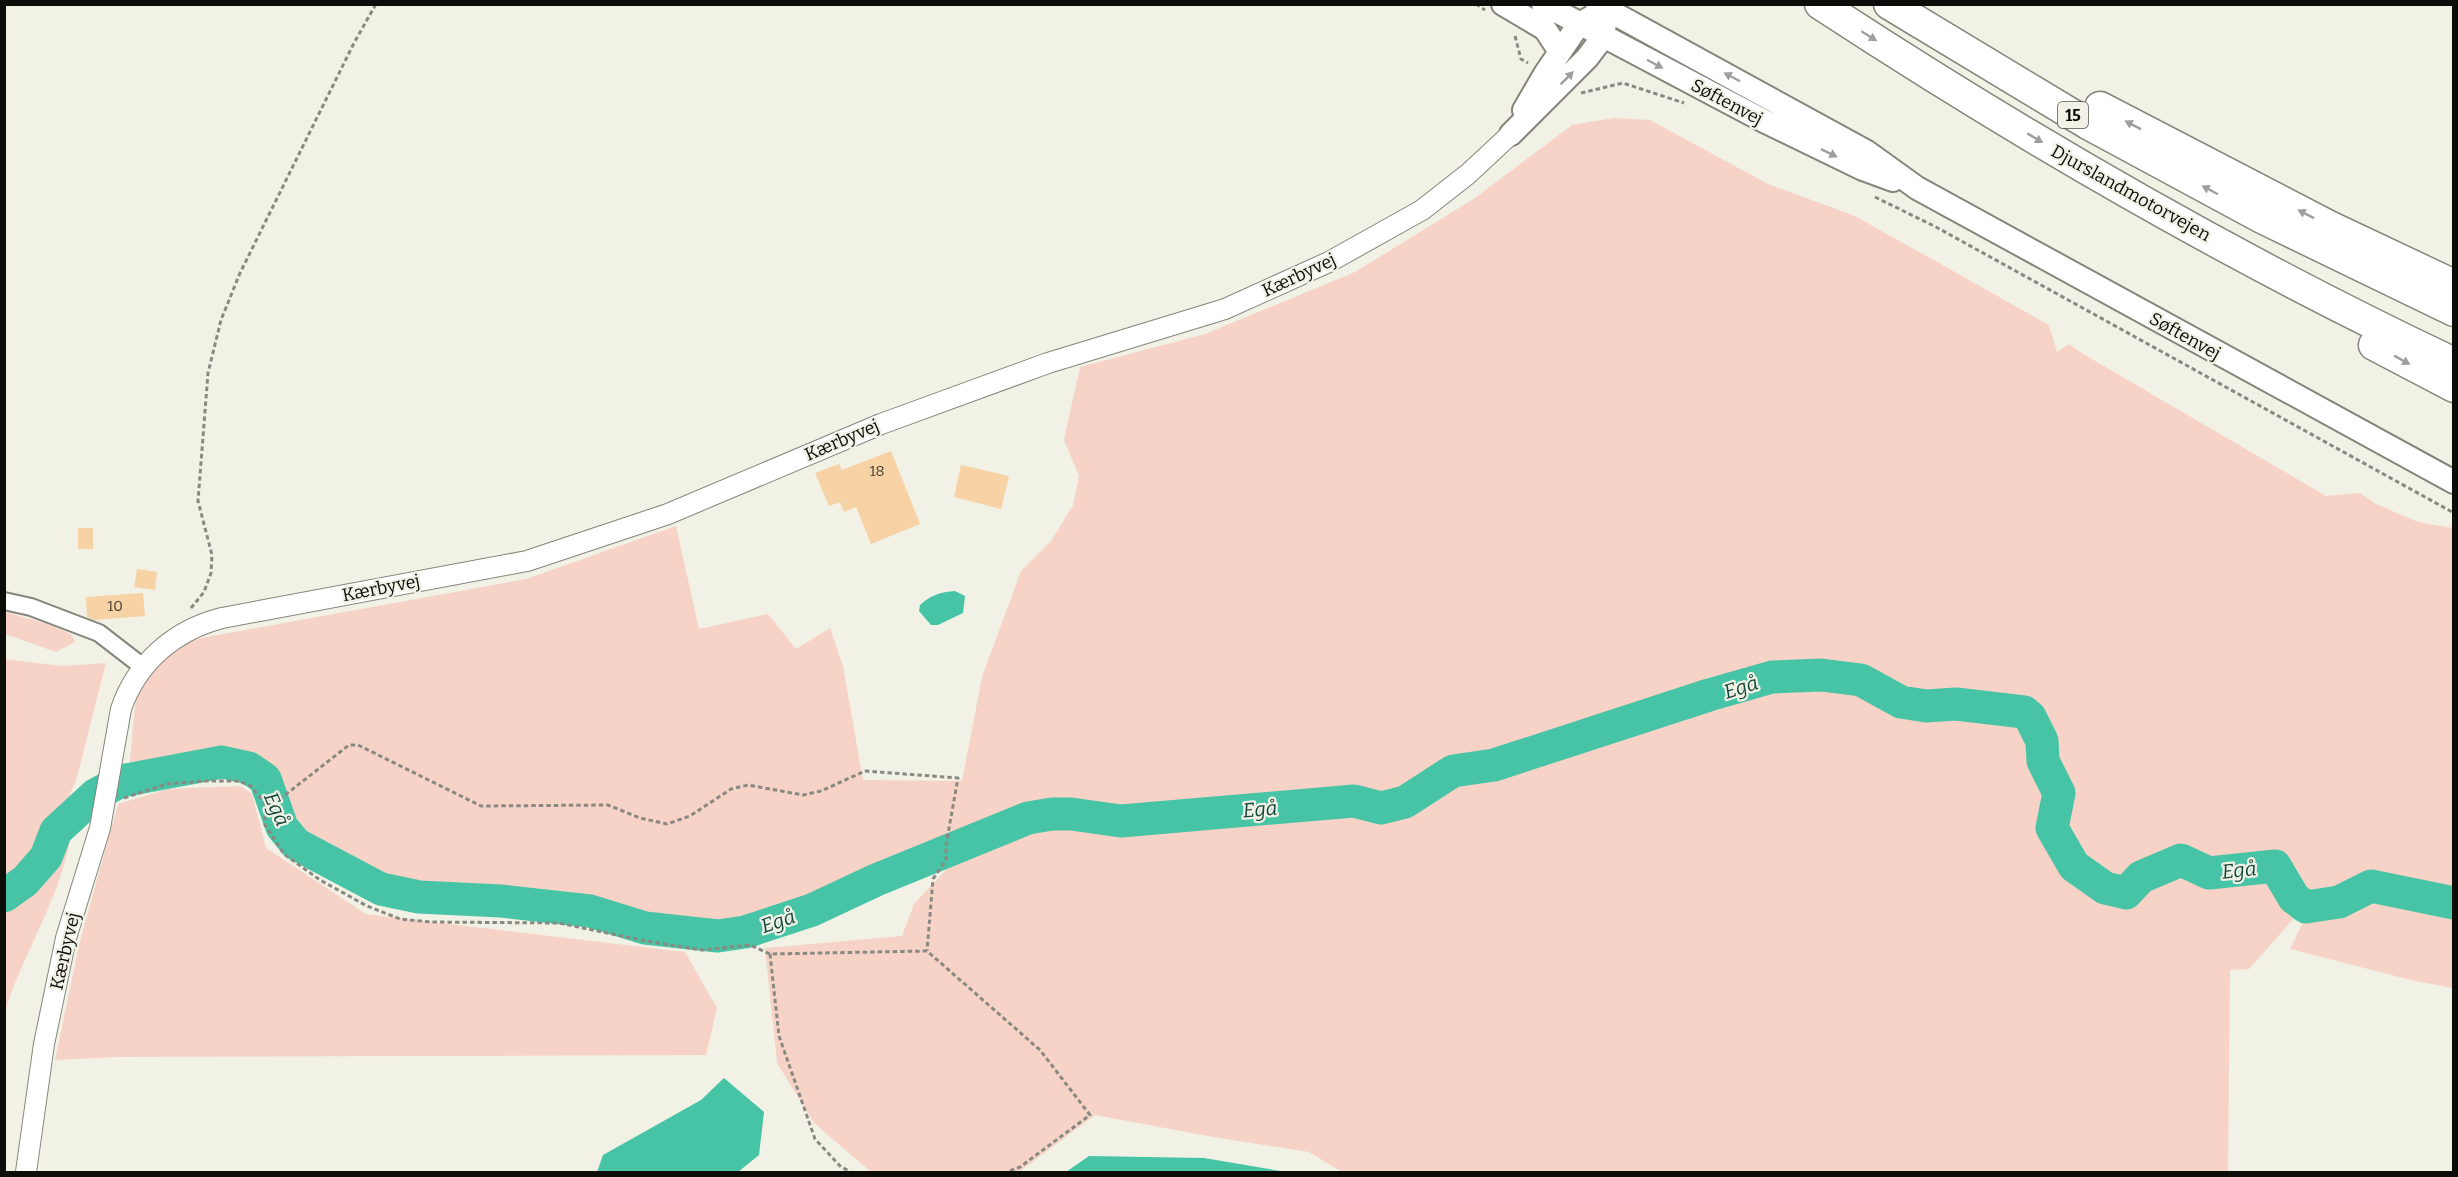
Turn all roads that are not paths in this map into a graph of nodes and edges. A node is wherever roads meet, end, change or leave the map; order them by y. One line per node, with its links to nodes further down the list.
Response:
1 (1543, 4): 7 (main road, Søftenvej)
2 (1820, 4): 13 (highway, Djurslandmotorvejen / 15, one-way to 13)
3 (1889, 4): 14 (highway, 15, one-way to 3)
4 (1924, 4): 15 (highway, one-way to 4)
5 (1602, 7): 7 (main road); 8 (main road); 12 (main road, Søftenvej, one-way to 5)
6 (1499, 10): 9 (main road)
7 (1579, 24): 8 (main road, Søftenvej); 9 (main road)
8 (1603, 37): 10 (main road, one-way to 8); 12 (main road, Søftenvej, one-way to 12)
9 (1560, 52): 10 (main road)
10 (1553, 79): 11 (main road)
11 (1511, 134): 22 (street, Kærbyvej)
12 (1917, 188): 20 (main road, Søftenvej)
13 (2175, 218): 18 (highway, Djurslandmotorvejen / 15); 19 (highway, one-way to 19)
14 (2262, 218): 16 (highway); 17 (highway, 15)
15 (2454, 285)
16 (2454, 299)
17 (2454, 311)
18 (2454, 363)
19 (2454, 387)
20 (2454, 482)
21 (4, 601): 22 (street)
22 (143, 667): 23 (street, Kærbyvej)
23 (26, 1173)

